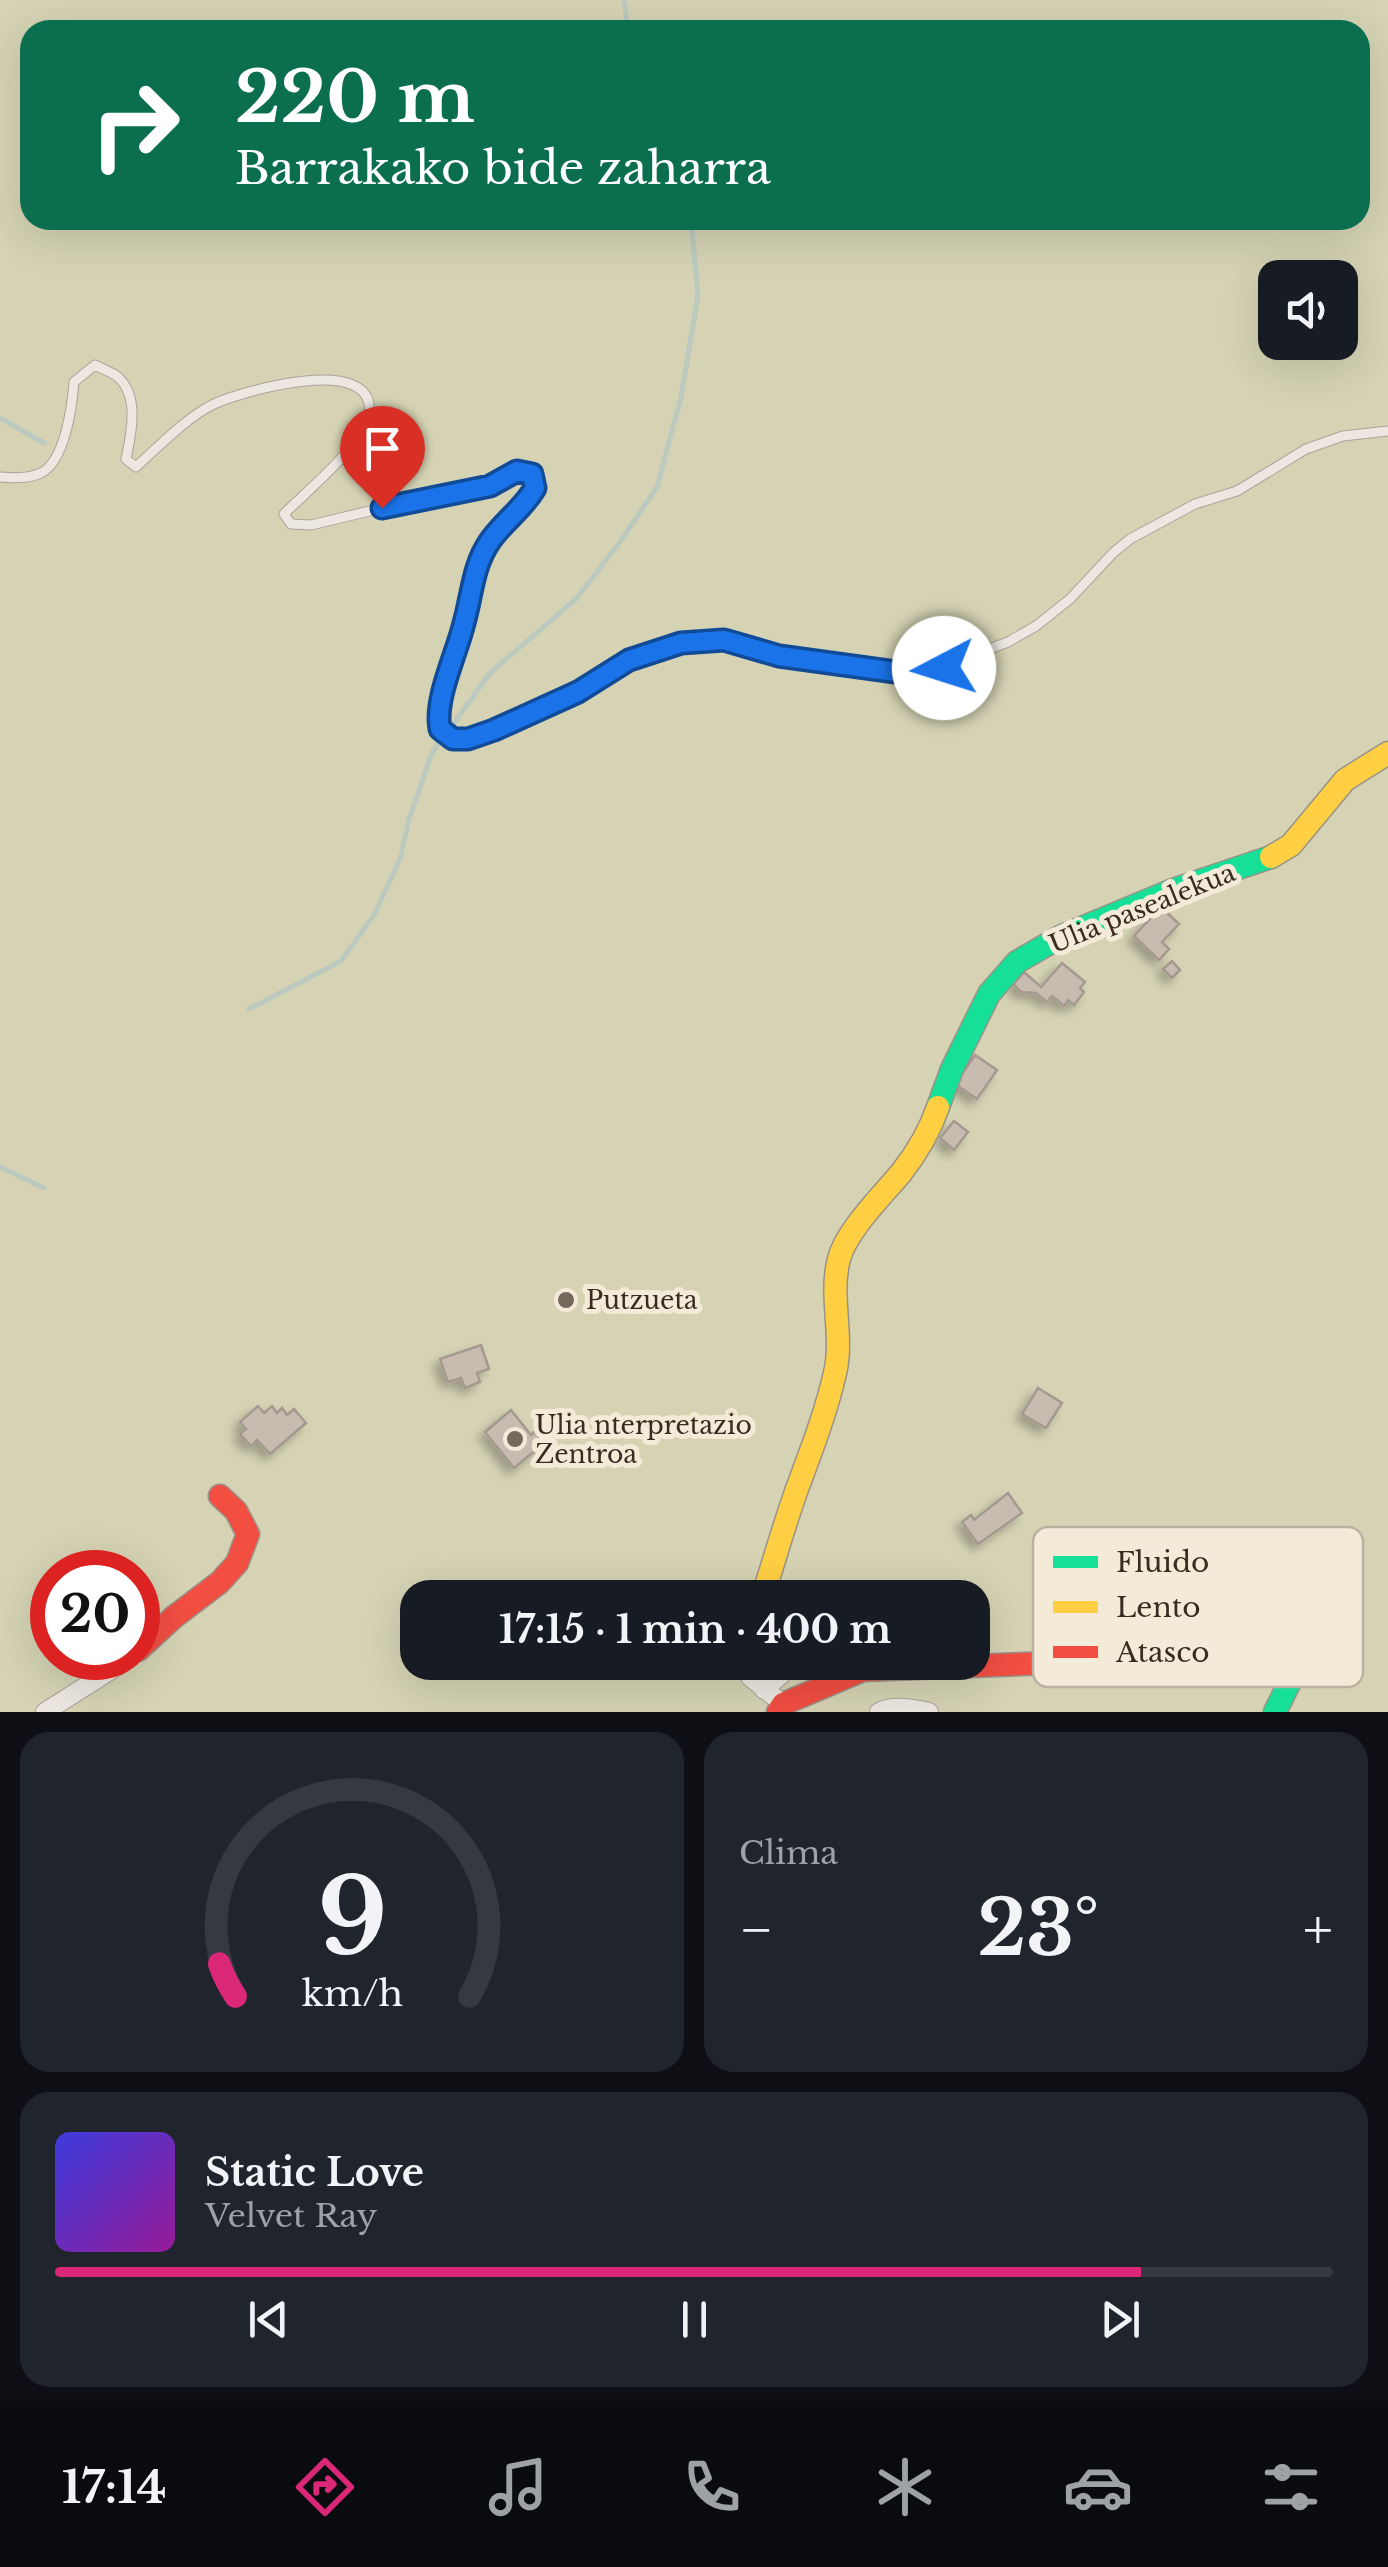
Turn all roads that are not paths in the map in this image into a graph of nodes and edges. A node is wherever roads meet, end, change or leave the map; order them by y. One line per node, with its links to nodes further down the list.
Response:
1 (1388, 431): 2 (lane)
2 (0, 478)
3 (1388, 753): 5 (street, Ulia pasealekua)
4 (220, 1496): 6 (street)
5 (768, 1580)
6 (160, 1630)
7 (1033, 1663): 8 (street)
8 (990, 1664)
9 (95, 1680): 14 (street)
10 (753, 1680): 13 (street)
11 (825, 1680): 13 (street)
12 (1288, 1687): 17 (street)
13 (775, 1702)
14 (45, 1712)
15 (880, 1712): 16 (street)
16 (929, 1712)
17 (1275, 1712)

